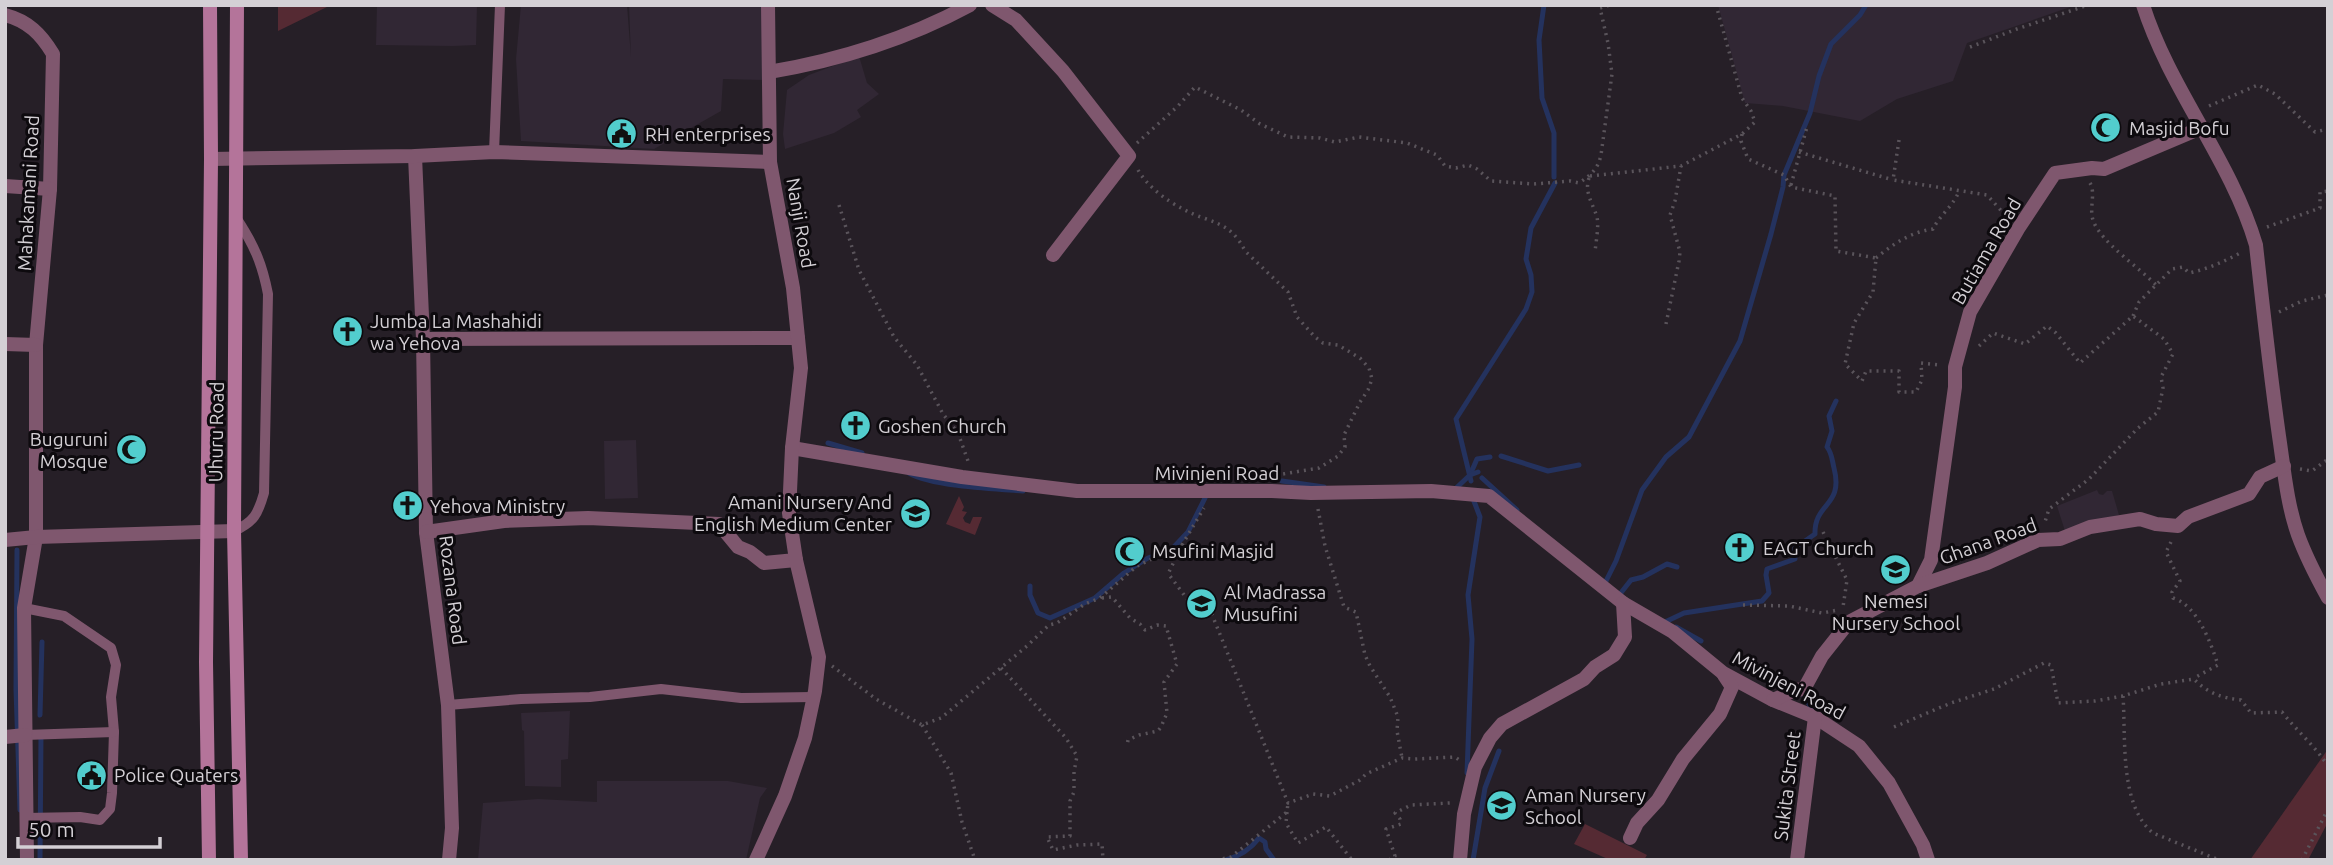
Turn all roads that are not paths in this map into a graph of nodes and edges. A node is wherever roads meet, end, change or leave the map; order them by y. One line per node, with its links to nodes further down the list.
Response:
1 (210, 5): 14 (main road, Uhuru Road)
2 (237, 5): 13 (main road, Uhuru Road)
3 (500, 5): 11 (lane)
4 (768, 5): 9 (street, Nanji Road)
5 (970, 5): 9 (street)
6 (992, 5): 19 (street)
7 (2143, 5): 10 (street)
8 (5, 15): 17 (street, Mahakamani Road)
9 (769, 72): 15 (street, Nanji Road)
10 (2201, 128): 25 (street); 32 (street, Butiama Road)
11 (494, 152): 12 (street); 15 (street)
12 (415, 156): 13 (street); 21 (street, Rozana Road)
13 (237, 157): 14 (street); 18 (main road, Uhuru Road)
14 (211, 159): 26 (main road, Uhuru Road)
15 (770, 162): 20 (street, Nanji Road)
16 (5, 186): 17 (street)
17 (50, 189): 23 (street, Mahakamani Road)
18 (237, 219): 27 (main road, Uhuru Road); 27 (lane)
19 (1053, 255)
20 (798, 338): 21 (street); 24 (street, Nanji Road)
21 (423, 339): 28 (street, Rozana Road)
22 (5, 344): 23 (street)
23 (36, 345): 29 (street, Mahakamani Road)
24 (792, 448): 31 (street); 34 (street, Mivinjeni Road)
25 (2284, 466): 32 (street, Ghana Road); 33 (street)
26 (207, 531): 27 (street); 29 (street); 48 (main road, Uhuru Road)
27 (234, 531): 49 (main road, Uhuru Road)
28 (426, 532): 31 (street); 39 (street, Rozana Road)
29 (36, 537): 30 (street); 35 (street, Mahakamani Road)
30 (5, 540)
31 (796, 560): 37 (street)
32 (1918, 586): 38 (street, Ghana Road)
33 (2328, 598)
34 (1623, 603): 36 (street, Mivinjeni Road); 51 (street)
35 (24, 608): 41 (lane); 42 (street, Mahakamani Road)
36 (1723, 673): 38 (street, Mivinjeni Road); 45 (street)
37 (813, 697): 39 (lane); 46 (street)
38 (1773, 700): 40 (street, Mivinjeni Road)
39 (448, 705): 50 (street, Rozana Road)
40 (1815, 717): 52 (street, Sukita Street); 53 (street, Mivinjeni Road)
41 (114, 732): 42 (lane); 44 (lane)
42 (25, 735): 43 (street); 44 (street, Mahakamani Road)
43 (5, 737)
44 (25, 818): 47 (street, Mahakamani Road)
45 (1630, 838)
46 (757, 859)
47 (27, 860)
48 (209, 860)
49 (241, 860)
50 (449, 860)
51 (1460, 860)
52 (1797, 860)
53 (1928, 860)

